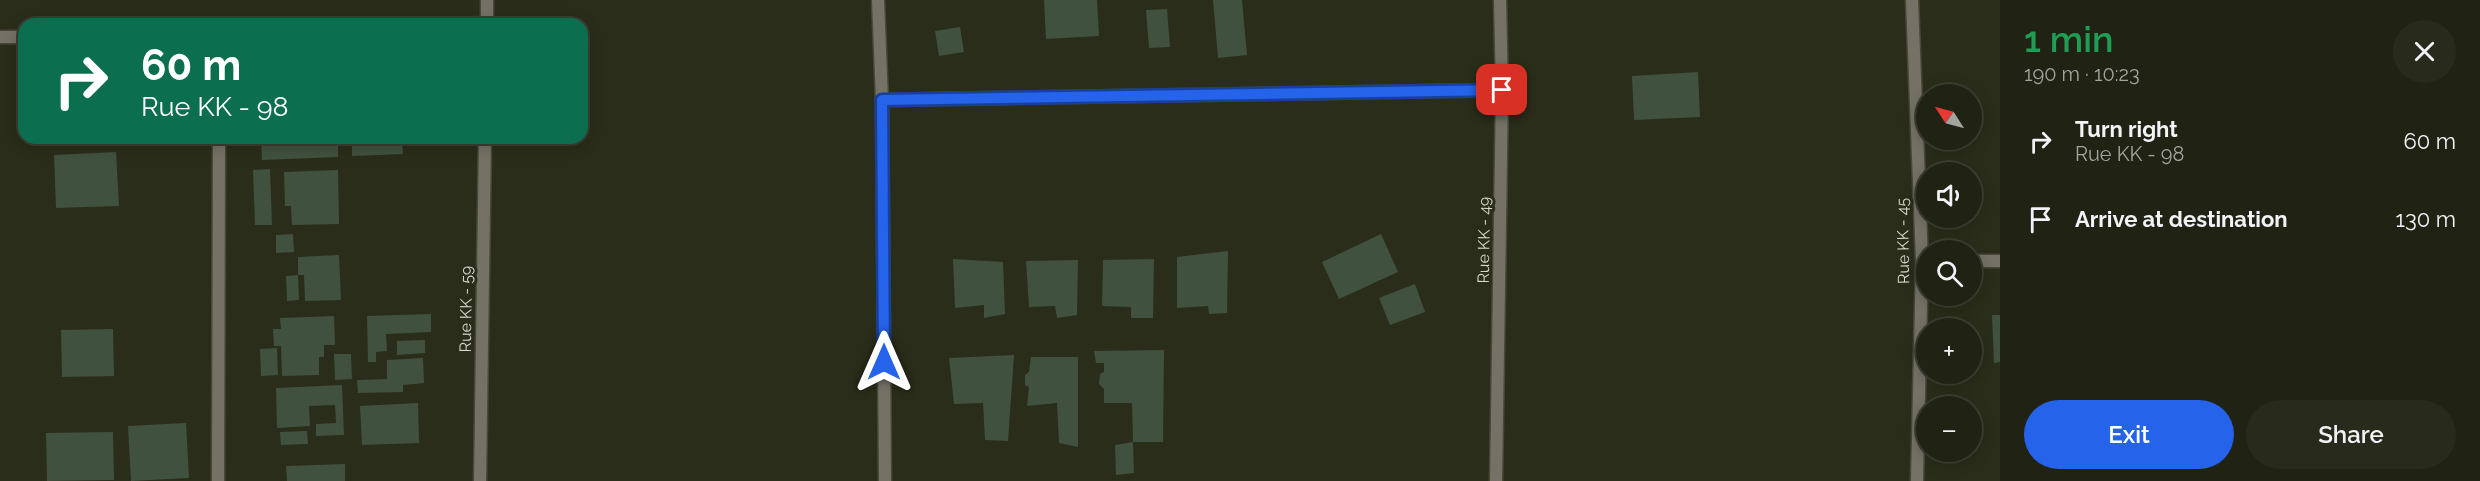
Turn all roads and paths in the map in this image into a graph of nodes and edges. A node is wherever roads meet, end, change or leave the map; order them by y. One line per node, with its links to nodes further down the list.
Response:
1 (487, 0): 5 (street)
2 (878, 0): 9 (street)
3 (1500, 0): 8 (street, Rue KK - 49)
4 (1912, 0): 12 (street, Rue KK - 45)
5 (487, 18)
6 (0, 37): 7 (street)
7 (18, 37)
8 (1502, 90): 9 (street); 19 (street, Rue KK - 49)
9 (882, 100): 18 (street)
10 (219, 144): 16 (street)
11 (485, 144): 17 (street, Rue KK - 59)
12 (1923, 240)
13 (1982, 261): 14 (street)
14 (2000, 261)
15 (1923, 306): 20 (street, Rue KK - 45)
16 (218, 481)
17 (480, 481)
18 (885, 481)
19 (1496, 481)
20 (1917, 481)

